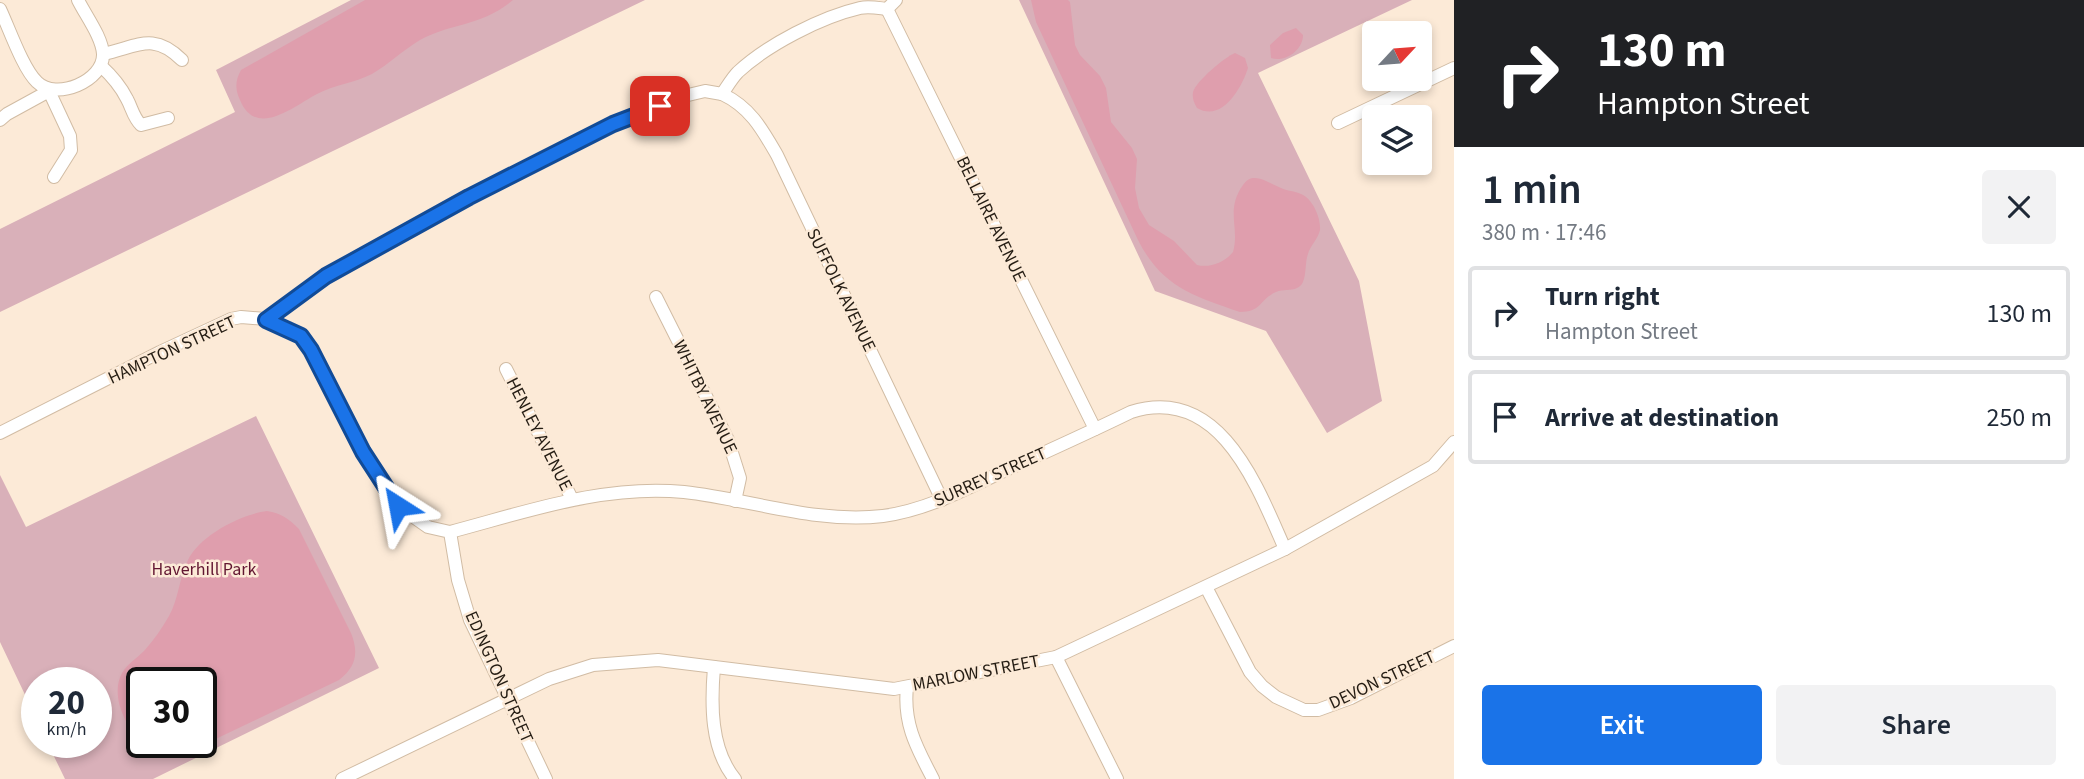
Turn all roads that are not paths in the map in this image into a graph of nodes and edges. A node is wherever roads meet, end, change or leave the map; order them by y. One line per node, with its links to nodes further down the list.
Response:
1 (78, 0): 4 (street)
2 (891, 4): 8 (street); 16 (street, BELLAIRE AVENUE)
3 (0, 9): 7 (street)
4 (102, 60): 5 (street); 7 (street); 9 (street)
5 (182, 61)
6 (1454, 68): 11 (street)
7 (49, 91): 10 (street); 12 (street)
8 (722, 94): 14 (street); 20 (street, SUFFOLK AVENUE)
9 (168, 118)
10 (0, 120)
11 (1338, 123)
12 (54, 177)
13 (656, 297): 21 (street, WHITBY AVENUE)
14 (266, 320): 17 (street, HAMPTON STREET); 22 (street)
15 (506, 369): 19 (street, HENLEY AVENUE)
16 (1095, 429): 20 (street, SURREY STREET); 23 (street, SURREY STREET)
17 (0, 433)
18 (1454, 442): 23 (street, MARLOW STREET)
19 (572, 499): 21 (street, SURREY STREET); 22 (street, SURREY STREET)
20 (942, 500): 21 (street, SURREY STREET)
21 (735, 501)
22 (450, 532): 29 (street, EDINGTON STREET)
23 (1284, 549): 24 (street, MARLOW STREET)
24 (1206, 587): 25 (street, DEVON STREET); 26 (street, MARLOW STREET)
25 (1454, 646)
26 (1056, 657): 28 (street, MARLOW STREET); 34 (street)
27 (714, 667): 28 (street, MARLOW STREET); 29 (street, MARLOW STREET); 32 (street)
28 (908, 687): 33 (street)
29 (507, 699): 30 (street, MARLOW STREET); 31 (street, EDINGTON STREET)
30 (342, 779)
31 (546, 779)
32 (735, 779)
33 (933, 779)
34 (1117, 779)

